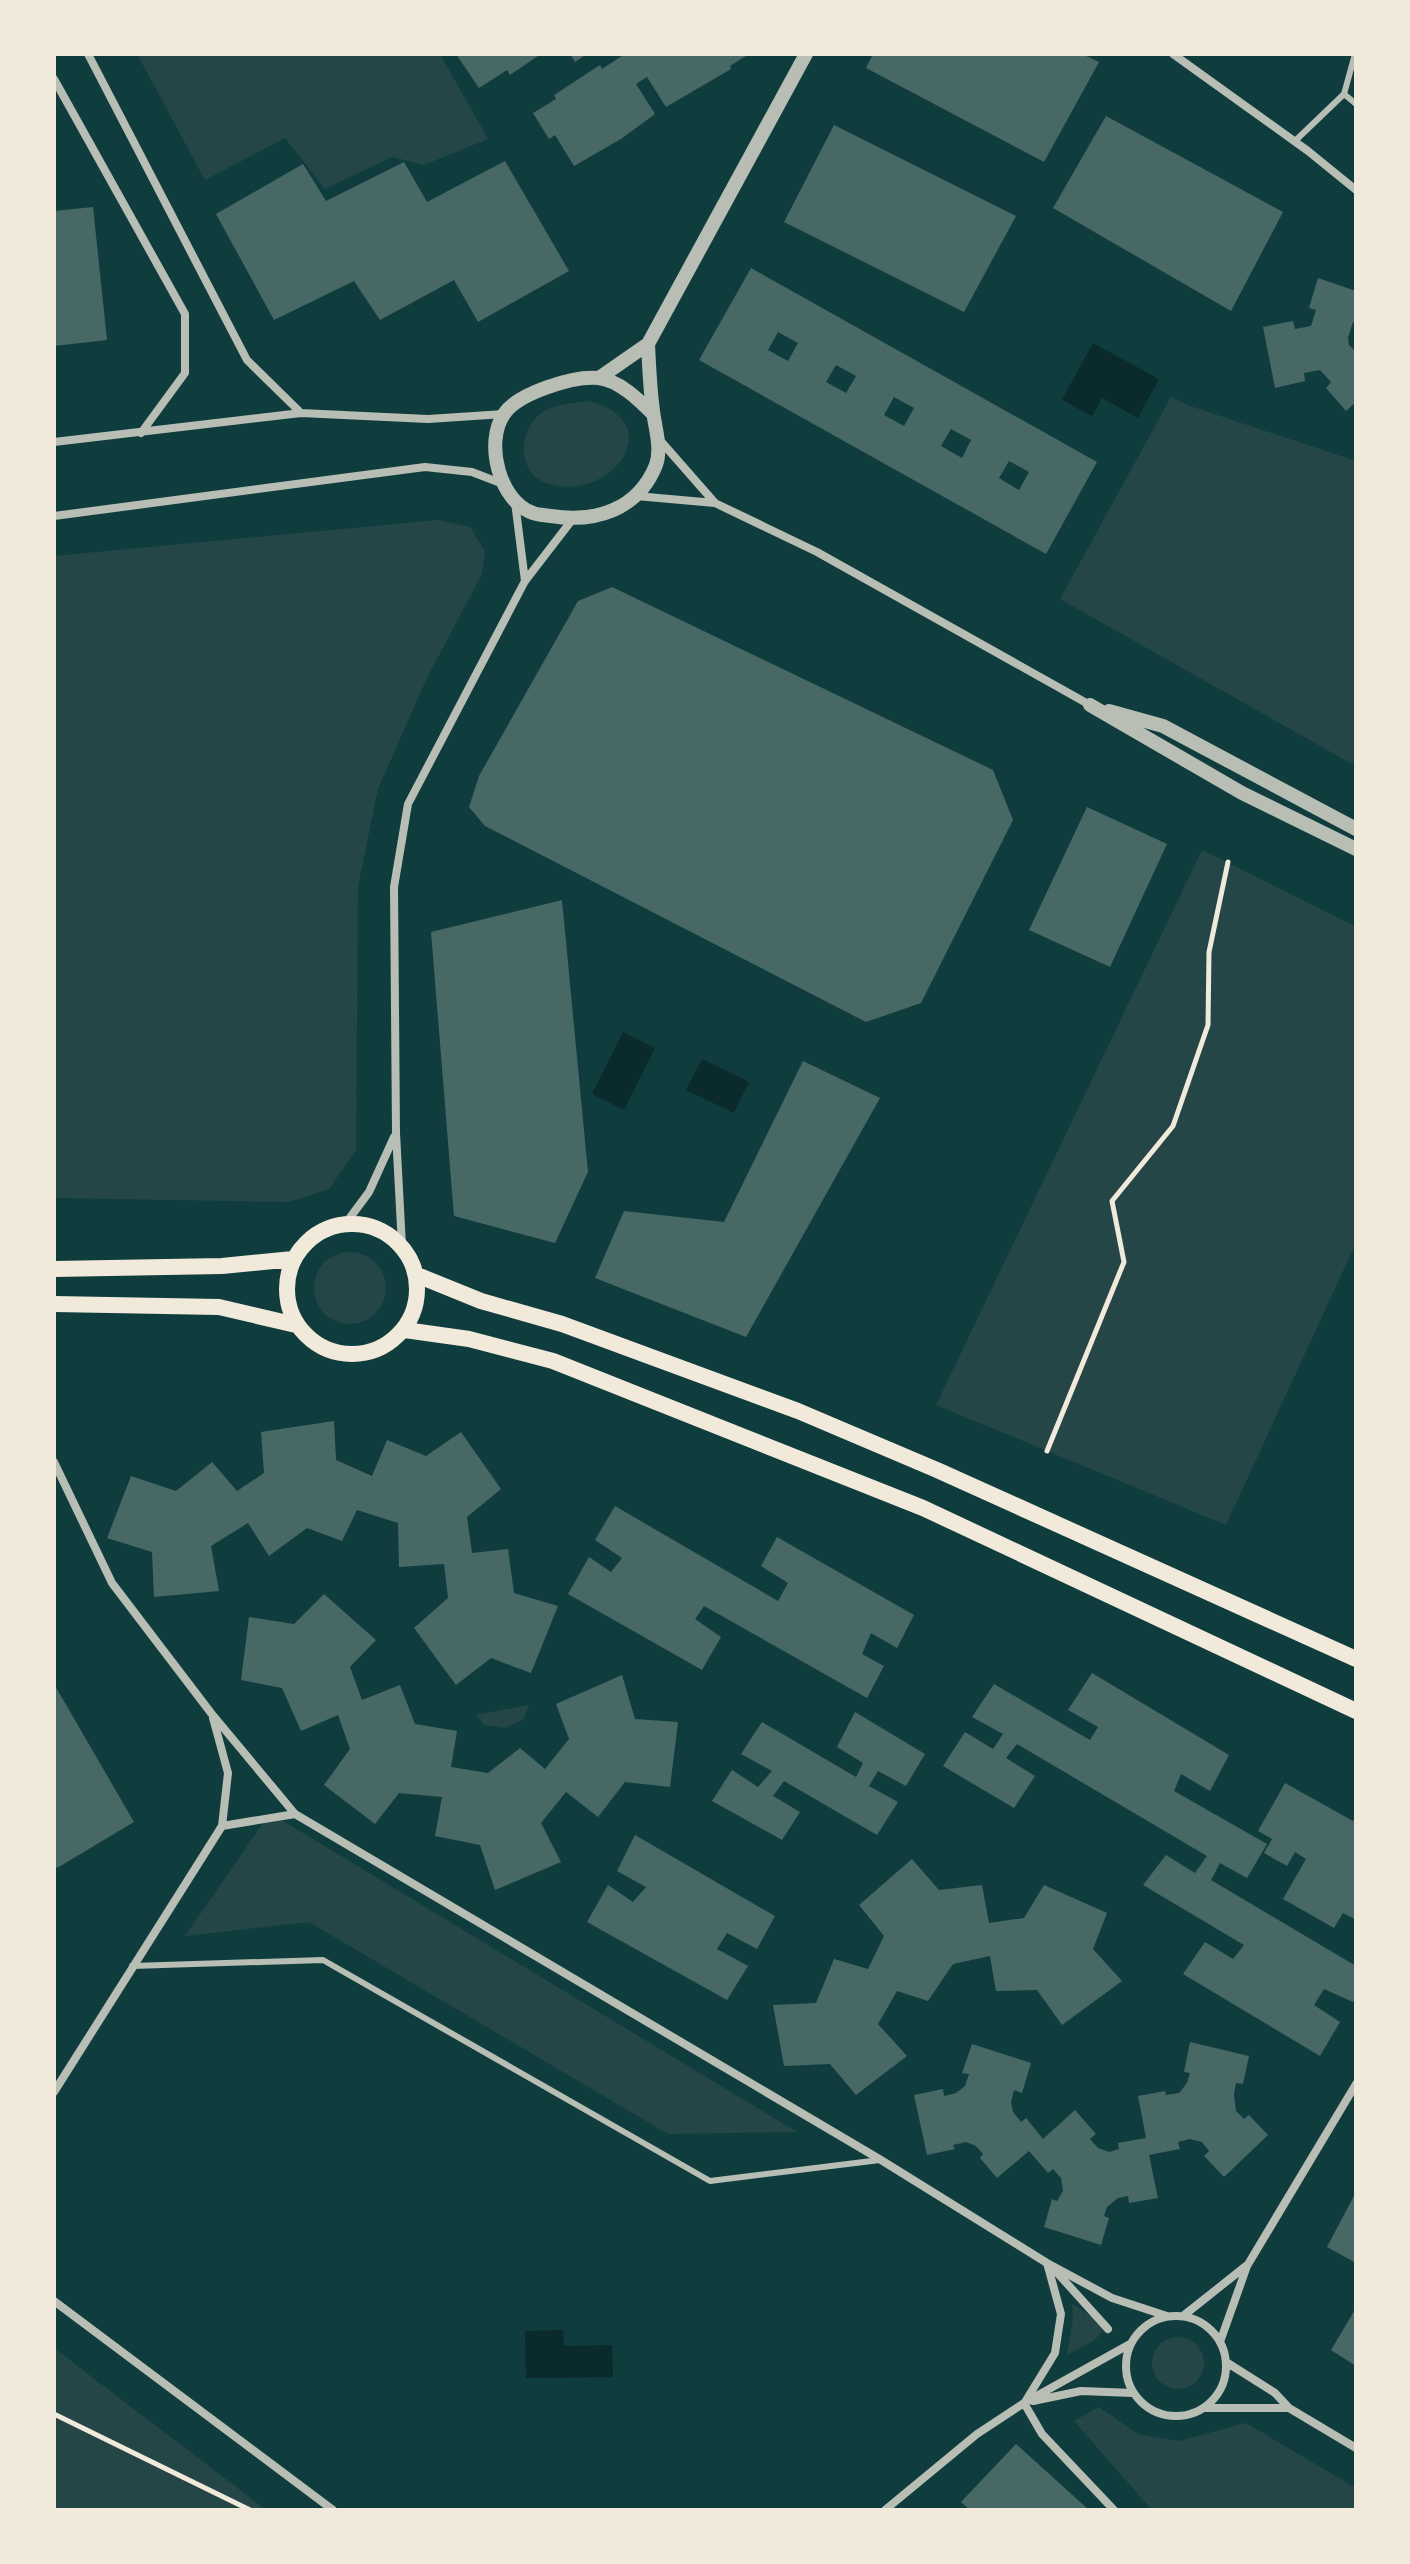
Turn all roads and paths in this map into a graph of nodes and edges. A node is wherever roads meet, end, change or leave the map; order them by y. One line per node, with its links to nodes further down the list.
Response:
1 (88, 54): 12 (street)
2 (806, 54): 10 (street)
3 (1173, 54): 8 (street)
4 (1355, 54): 6 (lane)
5 (54, 79): 15 (street)
6 (1344, 94): 7 (lane); 8 (lane)
7 (1356, 104)
8 (1295, 141): 9 (street)
9 (1356, 190)
10 (648, 344): 11 (street); 14 (street)
11 (599, 378): 13 (street); 14 (street)
12 (301, 413): 13 (street); 15 (street)
13 (504, 414): 18 (street)
14 (653, 414): 16 (street)
15 (141, 433): 17 (street)
16 (658, 438): 19 (street); 21 (street)
17 (54, 442)
18 (503, 484): 20 (street); 22 (street)
19 (636, 496): 21 (street); 23 (street)
20 (514, 498): 23 (street); 24 (street)
21 (715, 503): 25 (street)
22 (54, 516)
23 (572, 520): 24 (street)
24 (525, 581): 29 (street)
25 (1090, 705): 26 (street); 27 (street)
26 (1356, 829)
27 (1356, 849)
28 (1228, 862): 38 (path)
29 (396, 1133): 30 (street); 31 (street)
30 (346, 1223): 31 (main road); 32 (main road)
31 (402, 1246): 34 (main road)
32 (293, 1259): 33 (main road); 36 (main road)
33 (54, 1269)
34 (417, 1275): 37 (main road); 40 (main road)
35 (58, 1308): 36 (main road)
36 (296, 1325): 37 (main road)
37 (405, 1330): 41 (main road)
38 (1047, 1451)
39 (54, 1462): 42 (street)
40 (1356, 1659)
41 (1356, 1711)
42 (211, 1713): 43 (street); 44 (street)
43 (295, 1814): 44 (street); 48 (street)
44 (222, 1826): 45 (street)
45 (132, 1966): 47 (street); 48 (lane)
46 (1356, 2084): 50 (street)
47 (54, 2092)
48 (881, 2160): 49 (street)
49 (1047, 2263): 52 (street); 54 (street); 59 (street)
50 (1247, 2266): 53 (street); 55 (street)
51 (54, 2301): 65 (street)
52 (1167, 2316): 53 (street); 56 (street)
53 (1183, 2316): 55 (street)
54 (1108, 2329)
55 (1220, 2342): 57 (street)
56 (1130, 2344): 58 (street); 59 (street)
57 (1226, 2362): 60 (street); 61 (street)
58 (1133, 2393): 59 (street); 60 (street)
59 (1024, 2403): 66 (street); 67 (street)
60 (1203, 2408): 61 (street)
61 (1289, 2408): 63 (street)
62 (54, 2414): 64 (path)
63 (1356, 2448)
64 (250, 2510)
65 (333, 2510)
66 (885, 2510)
67 (1114, 2510)

